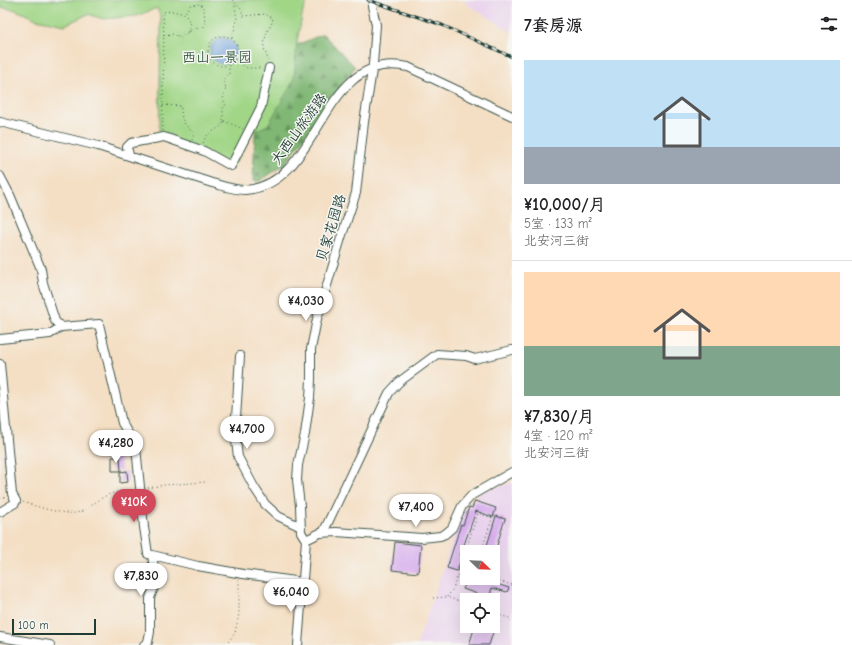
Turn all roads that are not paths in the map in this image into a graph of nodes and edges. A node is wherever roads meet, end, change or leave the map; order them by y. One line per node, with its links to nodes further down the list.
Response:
1 (372, 6): 3 (street, 贝家花园路)
2 (269, 68): 6 (street)
3 (372, 69): 4 (street, 大西山旅游路); 6 (street, 大西山旅游路); 15 (street, 贝家花园路)
4 (512, 116)
5 (0, 122): 6 (street, 大西山旅游路)
6 (129, 155)
7 (0, 176): 8 (street)
8 (61, 327): 9 (street); 18 (street)
9 (0, 339)
10 (512, 350): 16 (street)
11 (240, 356): 15 (street)
12 (0, 364): 14 (street)
13 (512, 472): 16 (street)
14 (0, 512)
15 (301, 527): 17 (street, 贝家花园路)
16 (323, 533): 17 (street)
17 (306, 540): 19 (street, 贝家花园路)
18 (152, 555): 19 (street); 22 (street)
19 (303, 582): 23 (street, 贝家花园路)
20 (0, 637): 21 (street)
21 (50, 645)
22 (144, 645)
23 (298, 645)

